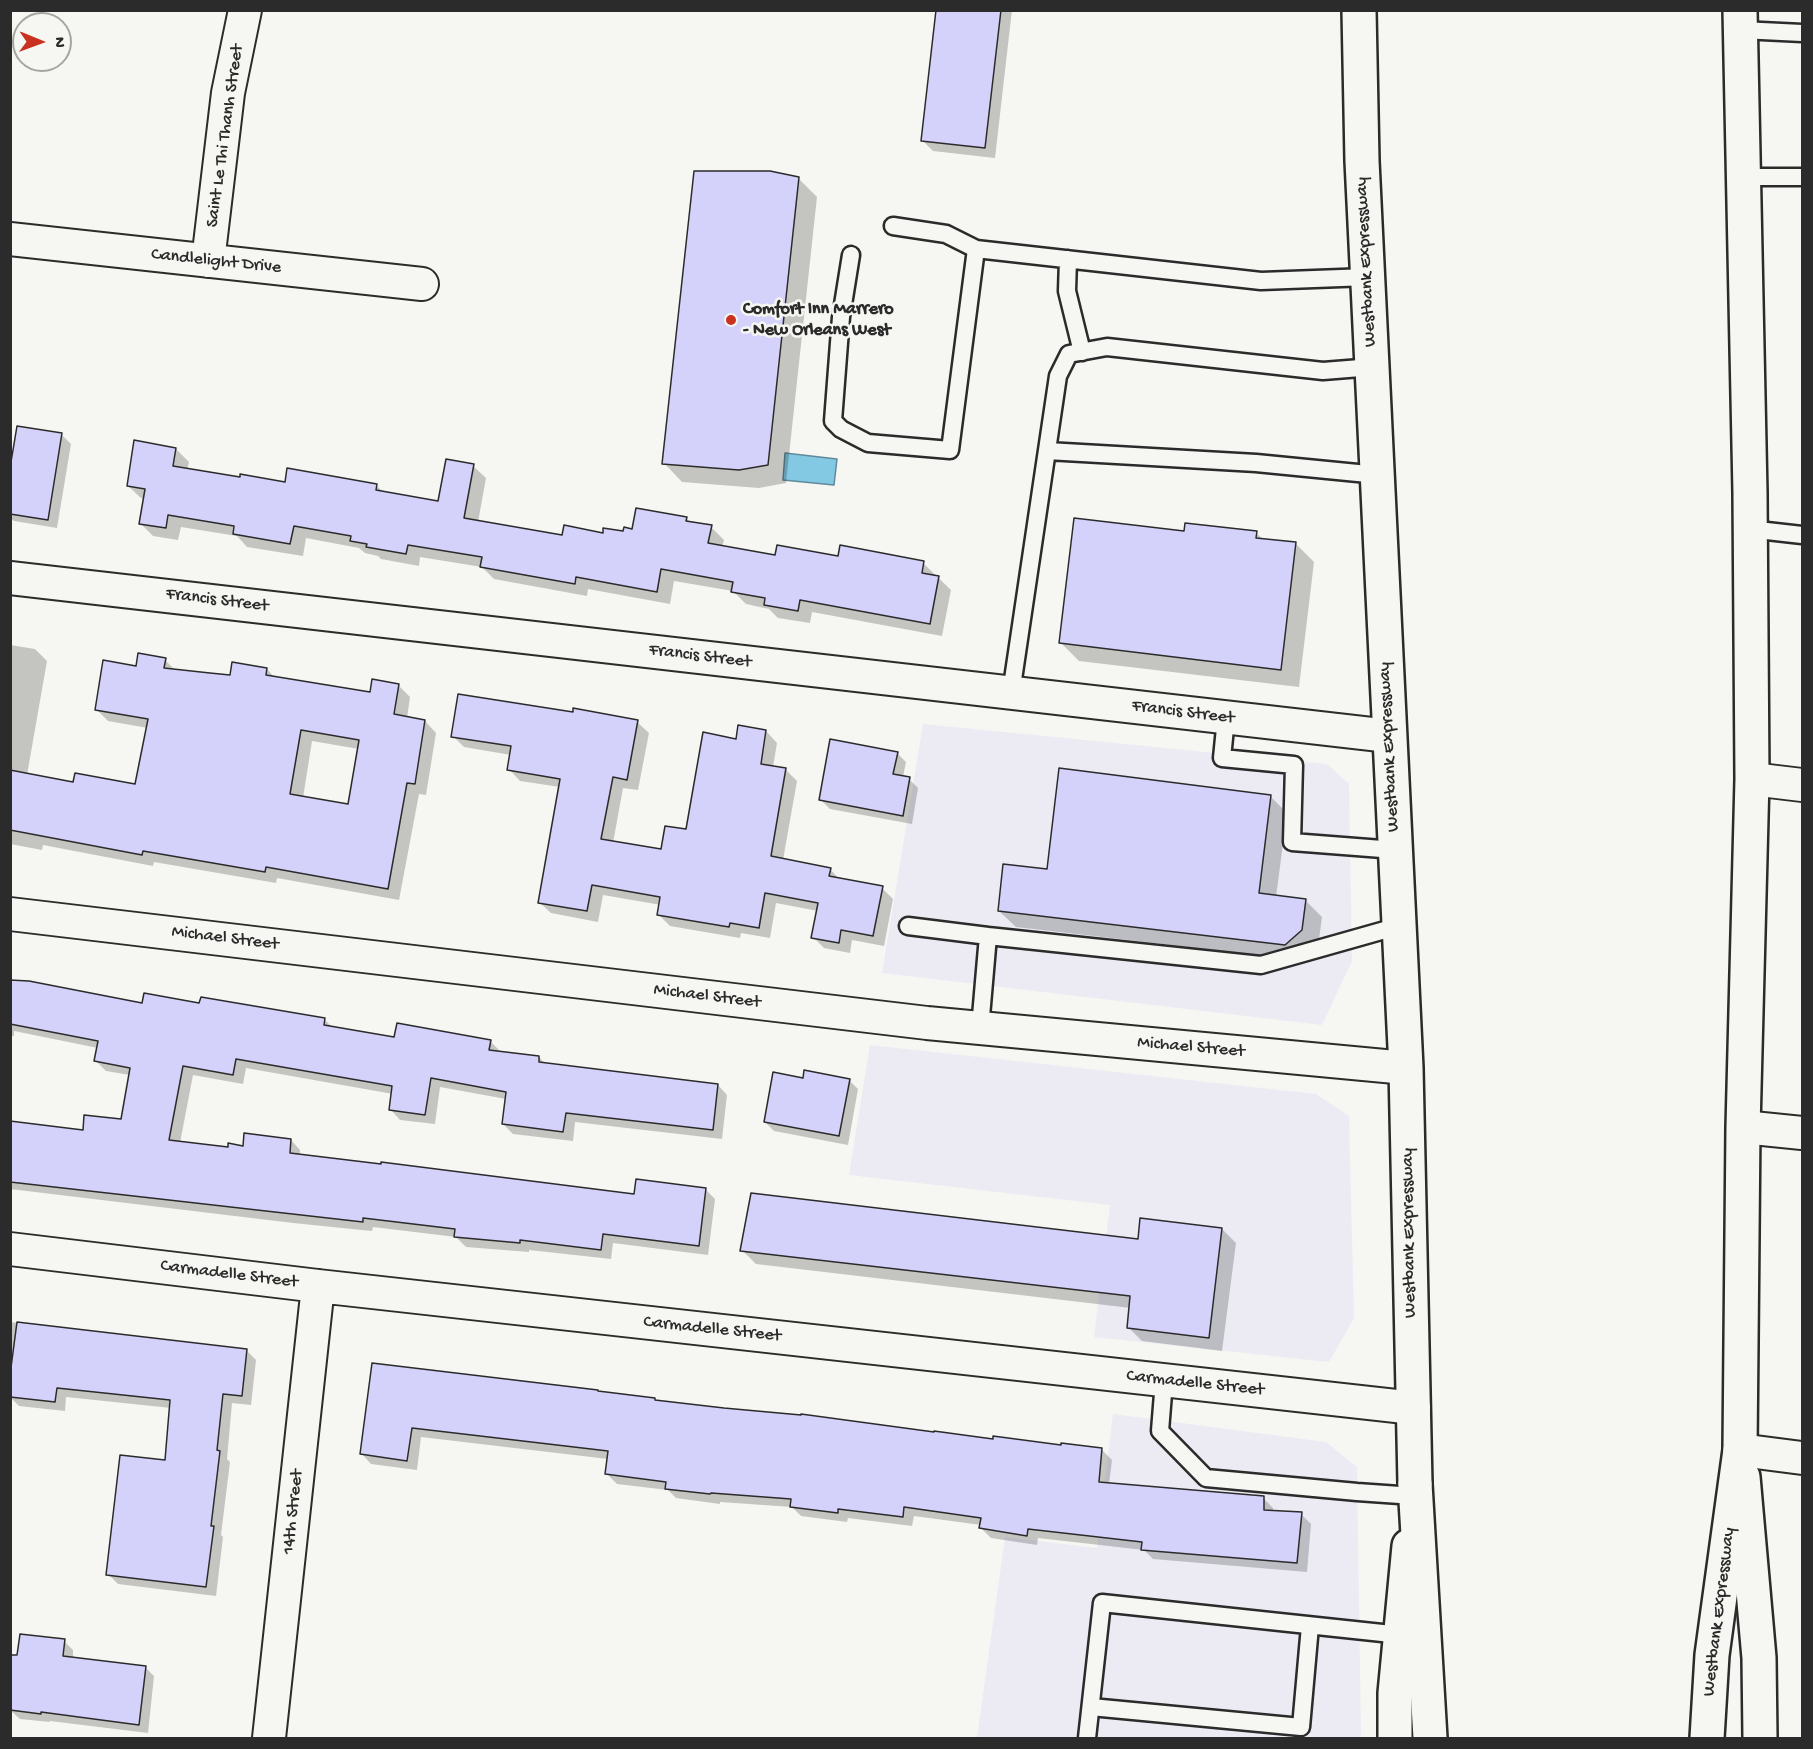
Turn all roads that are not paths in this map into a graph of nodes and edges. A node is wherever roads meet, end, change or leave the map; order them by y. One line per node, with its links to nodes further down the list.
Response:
1 (245, 10): 12 (street, Saint Le Thi Thanh Street)
2 (1359, 10): 13 (main road, Westbank Expressway)
3 (1740, 20): 4 (lane); 5 (main road, Westbank Expressway)
4 (1803, 33)
5 (1743, 177): 6 (lane); 19 (main road, Westbank Expressway)
6 (1803, 177)
7 (893, 226): 9 (lane)
8 (10, 239): 12 (street, Candlelight Drive)
9 (976, 249): 10 (lane); 11 (lane)
10 (851, 255)
11 (1068, 259): 13 (lane); 15 (lane)
12 (208, 261): 14 (street, Candlelight Drive)
13 (1368, 277): 16 (main road, Westbank Expressway)
14 (422, 284)
15 (1082, 352): 16 (lane); 17 (lane)
16 (1373, 367): 18 (main road, Westbank Expressway)
17 (1047, 451): 18 (lane); 22 (lane)
18 (1378, 475): 24 (main road, Westbank Expressway)
19 (1749, 529): 20 (lane); 25 (main road, Westbank Expressway)
20 (1803, 535)
21 (10, 578): 22 (street, Francis Street)
22 (1011, 693): 23 (street, Francis Street)
23 (1226, 718): 24 (street, Francis Street); 27 (lane)
24 (1389, 736): 27 (main road, Westbank Expressway)
25 (1752, 779): 26 (street); 34 (main road, Westbank Expressway)
26 (1803, 785)
27 (1395, 850): 30 (main road, Westbank Expressway)
28 (10, 914): 32 (street, Michael Street)
29 (908, 926): 31 (lane)
30 (1399, 926): 31 (lane); 33 (main road, Westbank Expressway)
31 (988, 936): 32 (lane)
32 (980, 1028): 33 (street, Michael Street)
33 (1406, 1068): 39 (main road, Westbank Expressway)
34 (1743, 1127): 35 (street); 40 (main road, Westbank Expressway)
35 (1803, 1133)
36 (10, 1249): 37 (street, Carmadelle Street)
37 (318, 1286): 38 (street, Carmadelle Street); 46 (street, 14th Street)
38 (1164, 1381): 39 (street, Carmadelle Street); 42 (lane)
39 (1414, 1408): 42 (main road, Westbank Expressway)
40 (1740, 1450): 41 (street); 50 (main road, Westbank Expressway); 51 (main road, Westbank Expressway)
41 (1803, 1458)
42 (1415, 1490): 44 (main road, Westbank Expressway); 49 (main road, Westbank Expressway)
43 (1310, 1626): 44 (lane); 45 (lane); 45 (lane)
44 (1401, 1635): 48 (main road, Westbank Expressway)
45 (1091, 1707): 47 (lane)
46 (269, 1738)
47 (1087, 1738)
48 (1395, 1738)
49 (1430, 1738)
50 (1707, 1738)
51 (1760, 1738)

